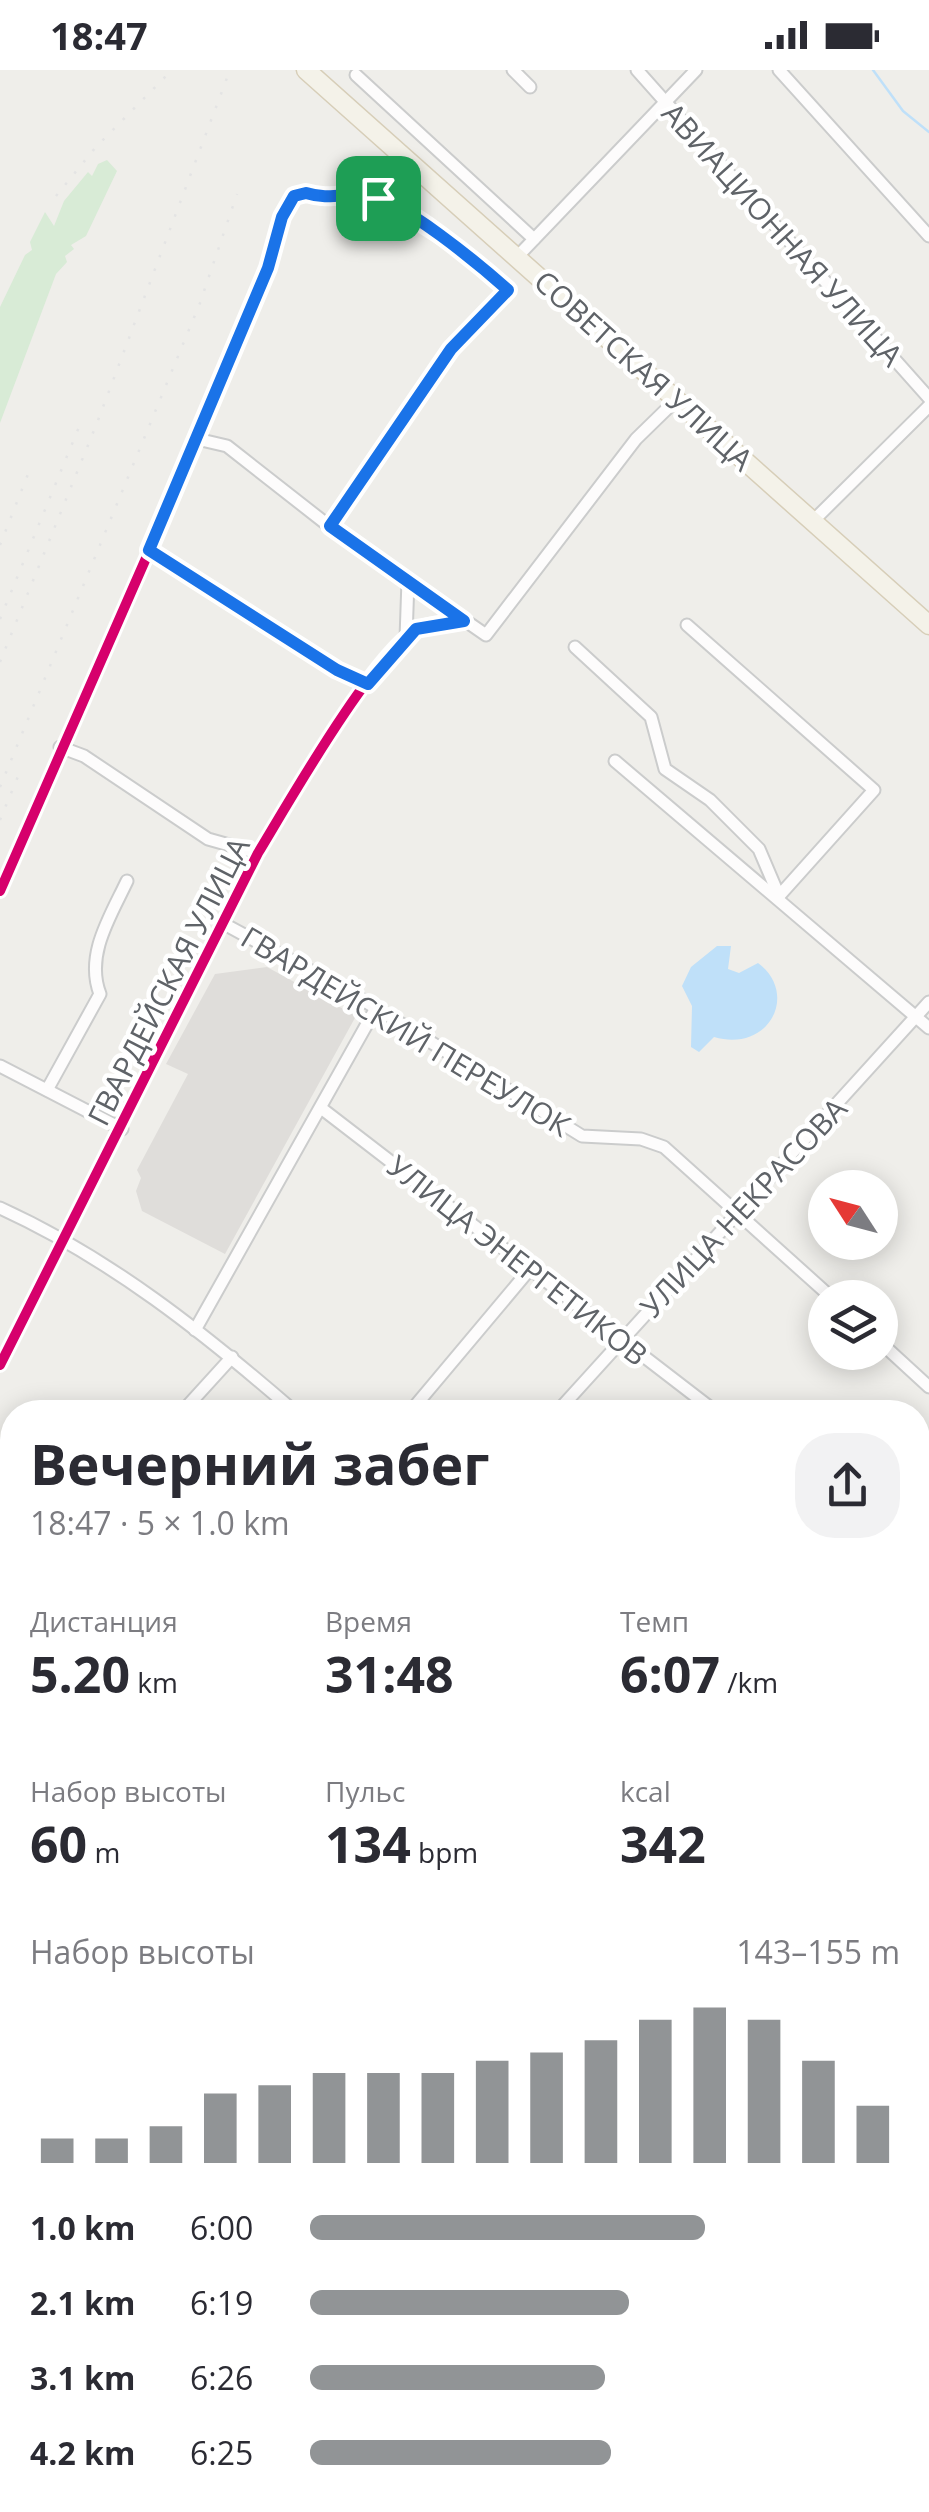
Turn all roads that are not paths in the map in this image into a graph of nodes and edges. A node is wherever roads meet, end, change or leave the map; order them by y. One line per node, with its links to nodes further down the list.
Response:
1 (306, 70): 11 (main road, СОВЕТСКАЯ УЛИЦА)
2 (513, 70): 7 (street)
3 (637, 70): 8 (street, АВИАЦИОННАЯ УЛИЦА)
4 (696, 70): 8 (street)
5 (778, 70): 9 (street)
6 (356, 75): 10 (street)
7 (530, 86)
8 (664, 101): 10 (street); 12 (street, АВИАЦИОННАЯ УЛИЦА)
9 (929, 236)
10 (534, 239): 11 (street)
11 (518, 256): 13 (main road, СОВЕТСКАЯ УЛИЦА)
12 (929, 398)
13 (678, 399): 16 (main road, СОВЕТСКАЯ УЛИЦА); 20 (street)
14 (929, 406): 16 (street)
15 (197, 438): 17 (street); 17 (street); 18 (street)
16 (812, 522): 22 (main road, СОВЕТСКАЯ УЛИЦА)
17 (330, 526): 19 (street)
18 (149, 550): 25 (street); 26 (street)
19 (408, 580): 20 (street); 23 (street)
20 (464, 621): 23 (street)
21 (687, 625): 31 (street)
22 (929, 626)
23 (406, 638): 25 (street, ГВАРДЕЙСКАЯ УЛИЦА)
24 (575, 646): 31 (street)
25 (368, 684): 28 (street, ГВАРДЕЙСКАЯ УЛИЦА)
26 (60, 748): 28 (street); 30 (street)
27 (616, 762): 31 (street)
28 (258, 853): 32 (street, ГВАРДЕЙСКАЯ УЛИЦА)
29 (127, 882): 38 (street)
30 (0, 891)
31 (779, 896): 35 (street)
32 (226, 925): 34 (street, ГВАРДЕЙСКИЙ ПЕРЕУЛОК); 40 (street, ГВАРДЕЙСКАЯ УЛИЦА)
33 (929, 1002): 35 (street, УЛИЦА НЕКРАСОВА)
34 (376, 1008): 39 (street); 42 (street, ГВАРДЕЙСКИЙ ПЕРЕУЛОК)
35 (916, 1016): 36 (street); 42 (street, УЛИЦА НЕКРАСОВА)
36 (929, 1028)
37 (0, 1066): 38 (street)
38 (47, 1090): 40 (street)
39 (320, 1108): 44 (street, УЛИЦА ЭНЕРГЕТИКОВ); 46 (street)
40 (122, 1129): 43 (street, ГВАРДЕЙСКАЯ УЛИЦА)
41 (0, 1208): 43 (street)
42 (741, 1214): 45 (street, ГВАРДЕЙСКИЙ ПЕРЕУЛОК); 47 (street, УЛИЦА НЕКРАСОВА)
43 (66, 1238): 46 (street); 50 (street, ГВАРДЕЙСКАЯ УЛИЦА)
44 (530, 1269): 47 (street, УЛИЦА ЭНЕРГЕТИКОВ); 54 (street)
45 (812, 1280)
46 (196, 1330): 48 (street)
47 (621, 1339): 55 (street, УЛИЦА НЕКРАСОВА); 56 (street, УЛИЦА ЭНЕРГЕТИКОВ)
48 (232, 1357): 52 (street); 53 (street)
49 (898, 1358): 51 (street)
50 (0, 1365)
51 (929, 1386)
52 (193, 1400)
53 (282, 1400)
54 (420, 1400)
55 (568, 1400)
56 (700, 1400)

